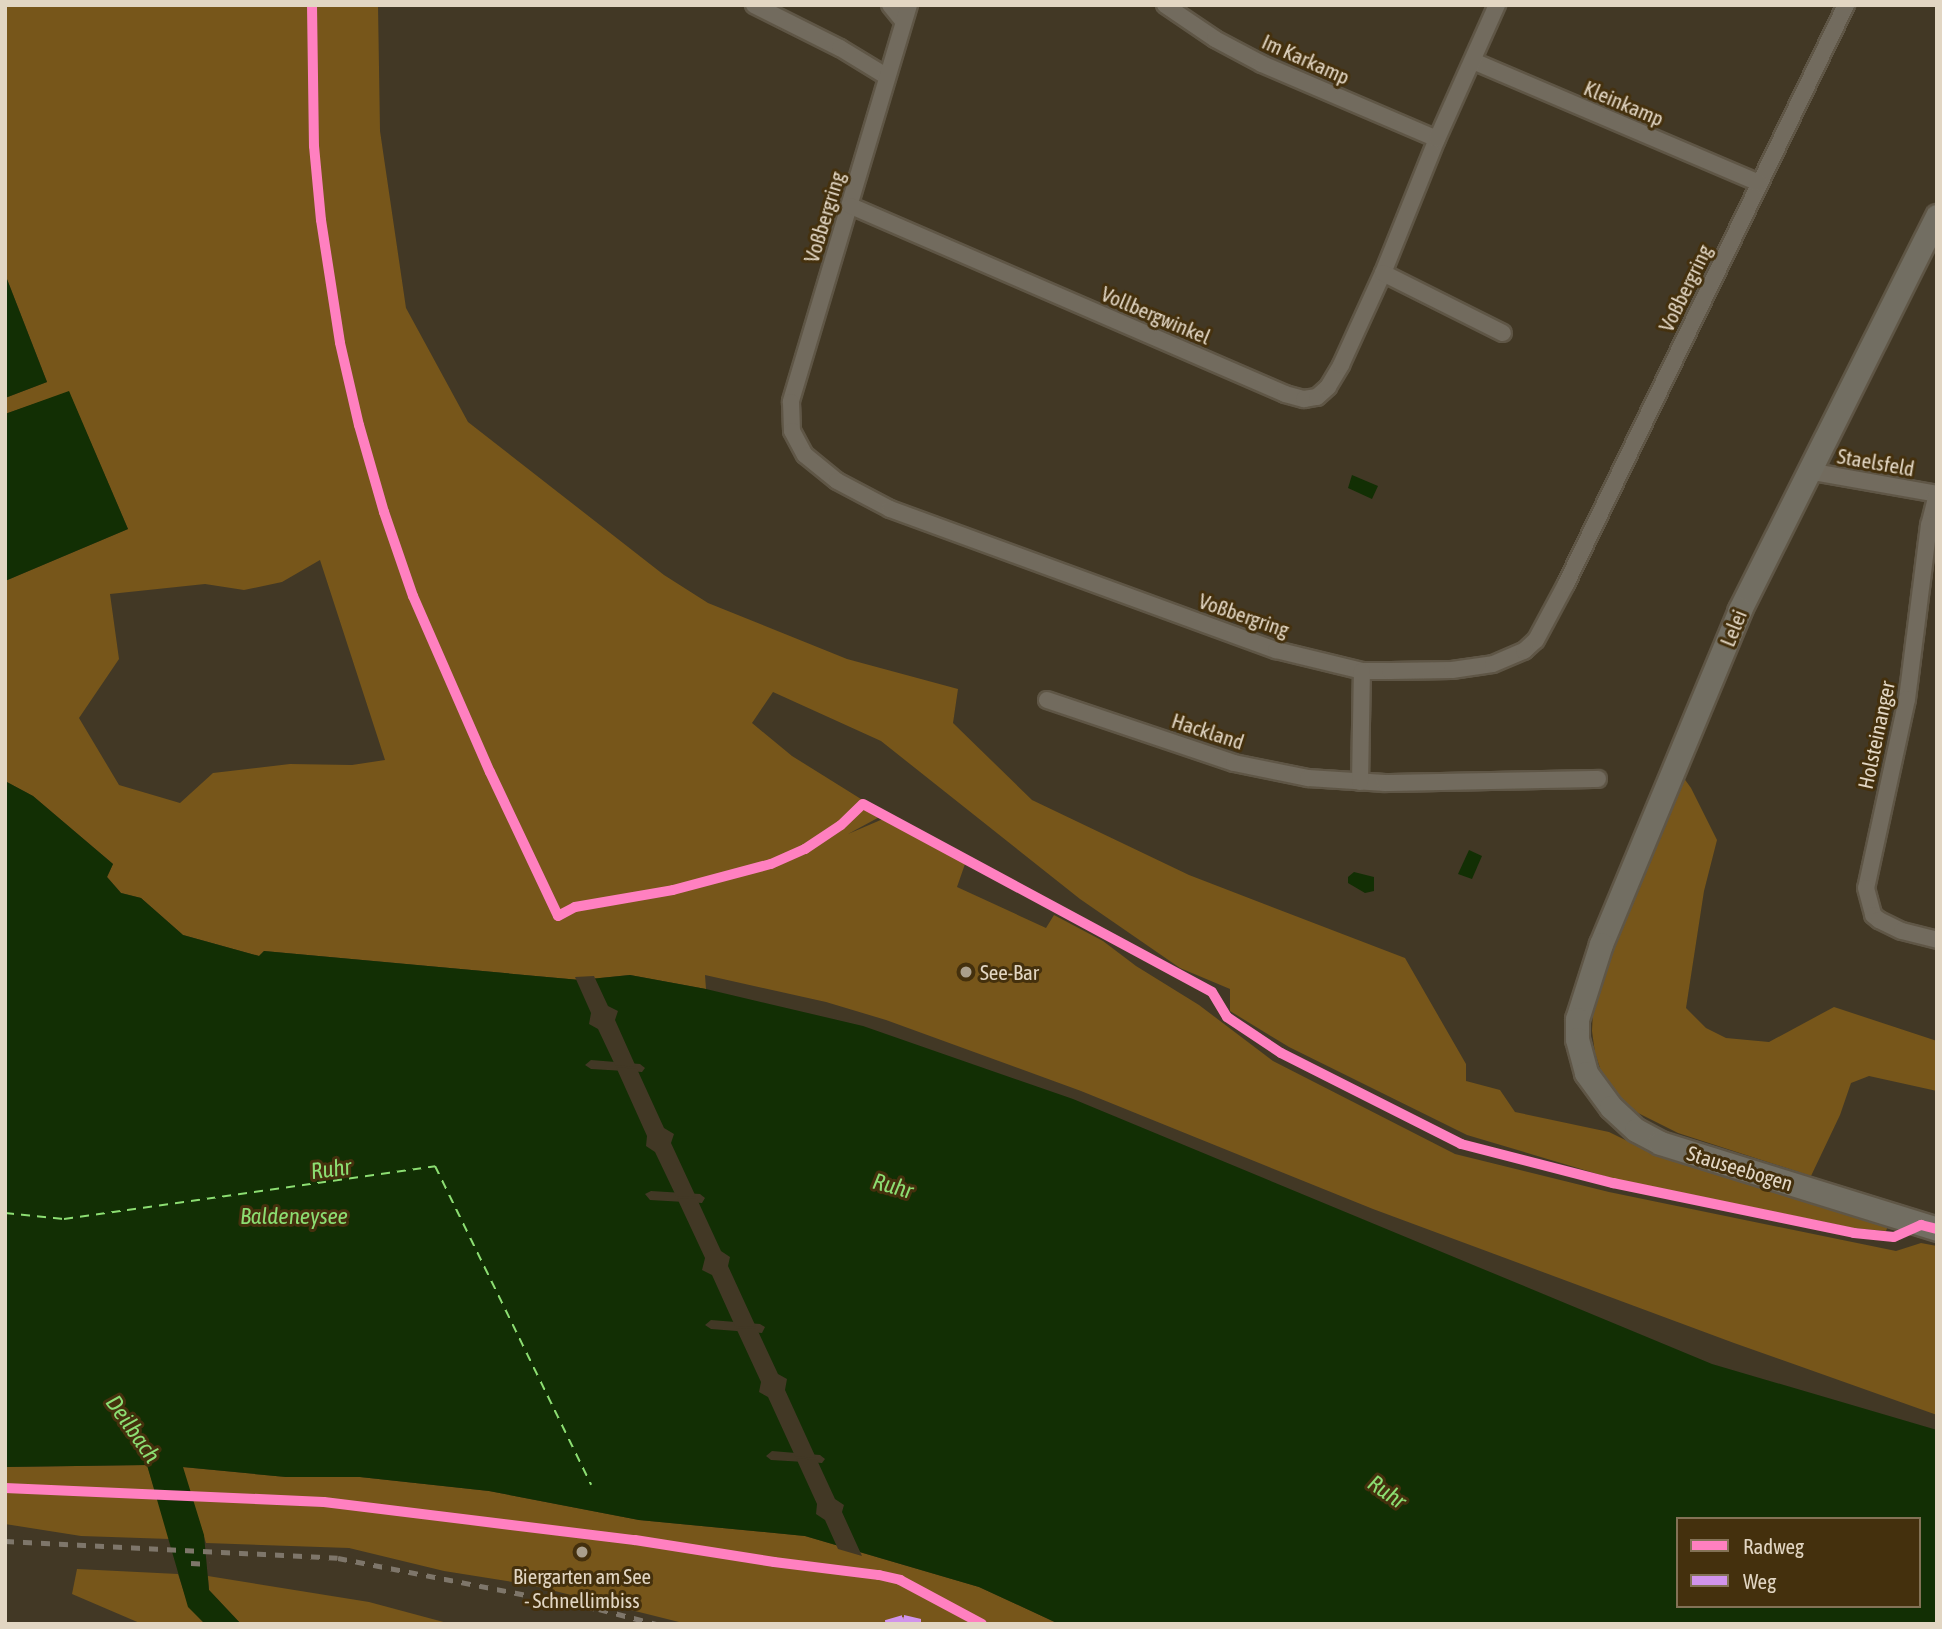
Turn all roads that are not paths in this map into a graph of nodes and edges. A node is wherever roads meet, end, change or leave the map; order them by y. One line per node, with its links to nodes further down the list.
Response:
1 (754, 5): 8 (street)
2 (890, 5): 6 (street)
3 (1165, 5): 9 (street, Im Karkamp)
4 (1497, 5): 7 (street, Vollbergwinkel)
5 (1846, 5): 10 (street, Voßbergring)
6 (906, 13): 8 (street)
7 (1473, 61): 9 (street, Vollbergwinkel); 10 (street, Kleinkamp)
8 (886, 76): 11 (street, Voßbergring)
9 (1437, 139): 13 (street, Vollbergwinkel)
10 (1759, 183): 17 (street, Voßbergring)
11 (851, 206): 13 (street, Vollbergwinkel); 17 (street, Voßbergring)
12 (1937, 216): 15 (street, Lelei)
13 (1383, 273): 14 (street)
14 (1503, 333)
15 (1808, 471): 16 (street, Staelsfeld); 22 (street, Lelei)
16 (1937, 494): 21 (street, Holsteinanger)
17 (1362, 671): 20 (street)
18 (1047, 700): 20 (street, Hackland)
19 (1598, 779): 20 (street, Hackland)
20 (1360, 782)
21 (1937, 940)
22 (1580, 1056): 23 (street, Stauseebogen)
23 (1937, 1229)

